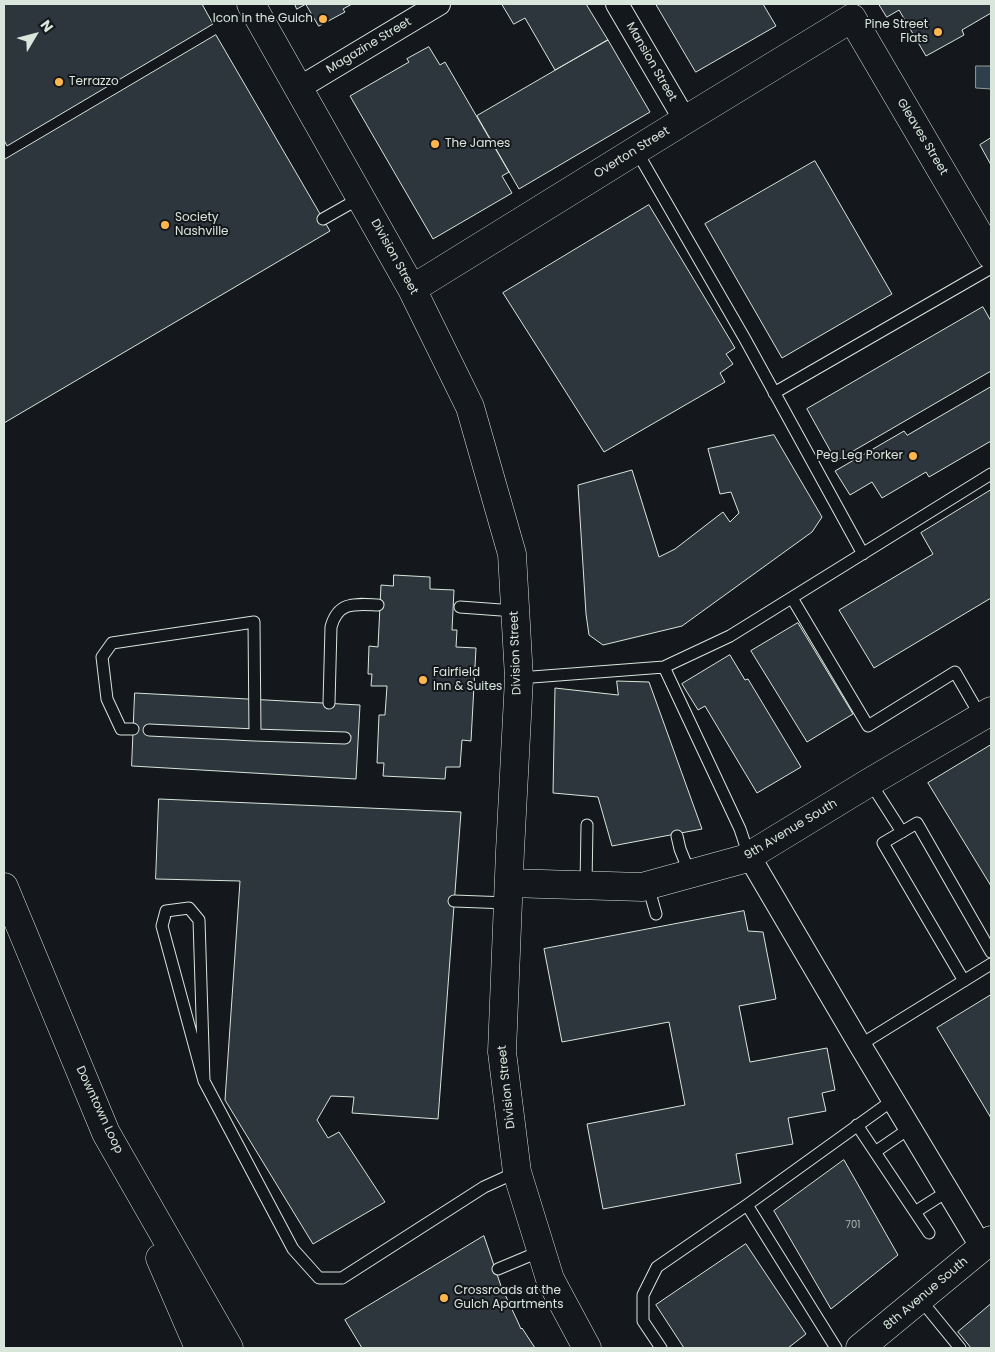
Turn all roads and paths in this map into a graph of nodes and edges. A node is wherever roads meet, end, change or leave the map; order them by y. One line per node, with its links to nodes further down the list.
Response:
1 (251, 4): 5 (main road, Division Street)
2 (439, 4): 5 (street, Magazine Street)
3 (617, 4): 6 (street, Mansion Street)
4 (852, 18): 6 (main road, Overton Street); 10 (main road, Gleaves Street)
5 (299, 88): 8 (main road, Division Street)
6 (685, 120): 7 (main road, Overton Street)
7 (636, 150): 12 (main road, Overton Street); 13 (lane)
8 (360, 198): 9 (lane); 12 (main road, Division Street)
9 (323, 219)
10 (991, 255)
11 (991, 268): 13 (lane)
12 (412, 289): 19 (main road, Division Street)
13 (774, 393): 15 (lane)
14 (991, 474): 15 (lane)
15 (863, 554): 16 (lane)
16 (792, 598): 20 (lane); 23 (lane)
17 (378, 605): 22 (lane)
18 (460, 607): 19 (lane)
19 (515, 611): 21 (main road, Division Street)
20 (664, 667): 21 (lane); 32 (lane)
21 (519, 678): 37 (main road, Division Street)
22 (329, 704)
23 (986, 714): 28 (main road, 9th Avenue South)
24 (133, 729): 26 (lane)
25 (149, 730): 26 (lane)
26 (255, 735): 27 (lane)
27 (345, 738)
28 (870, 782): 30 (lane); 32 (main road, 9th Avenue South)
29 (587, 825): 34 (lane)
30 (902, 832): 40 (lane); 42 (lane)
31 (677, 836): 33 (lane)
32 (750, 856): 33 (main road, 9th Avenue South); 43 (street)
33 (690, 874): 35 (main road, 9th Avenue South)
34 (586, 886): 35 (main road, 9th Avenue South); 37 (main road, 9th Avenue South)
35 (648, 886): 39 (lane)
36 (4, 887): 48 (main road, Downtown Loop)
37 (509, 893): 38 (lane); 50 (main road, Division Street)
38 (454, 901)
39 (656, 914)
40 (991, 952)
41 (991, 964): 42 (lane)
42 (964, 981): 43 (lane)
43 (860, 1045): 45 (street)
44 (204, 1081): 44 (lane); 50 (lane)
45 (893, 1100): 46 (lane); 47 (street)
46 (857, 1125): 49 (lane); 52 (lane)
47 (910, 1128): 49 (lane); 51 (street)
48 (106, 1133): 59 (main road); 60 (main road, Downtown Loop)
49 (875, 1152): 53 (lane)
50 (517, 1172): 56 (main road, Division Street)
51 (948, 1191): 53 (lane); 55 (street)
52 (747, 1205): 62 (lane); 63 (lane)
53 (915, 1212): 54 (lane)
54 (929, 1234)
55 (986, 1244): 58 (main road, 8th Avenue South)
56 (541, 1251): 57 (lane); 61 (main road, Division Street)
57 (498, 1269)
58 (920, 1299): 64 (main road, 8th Avenue South); 65 (lane)
59 (199, 1348)
60 (229, 1348)
61 (587, 1348)
62 (661, 1348)
63 (836, 1348)
64 (860, 1348)
65 (960, 1348)

